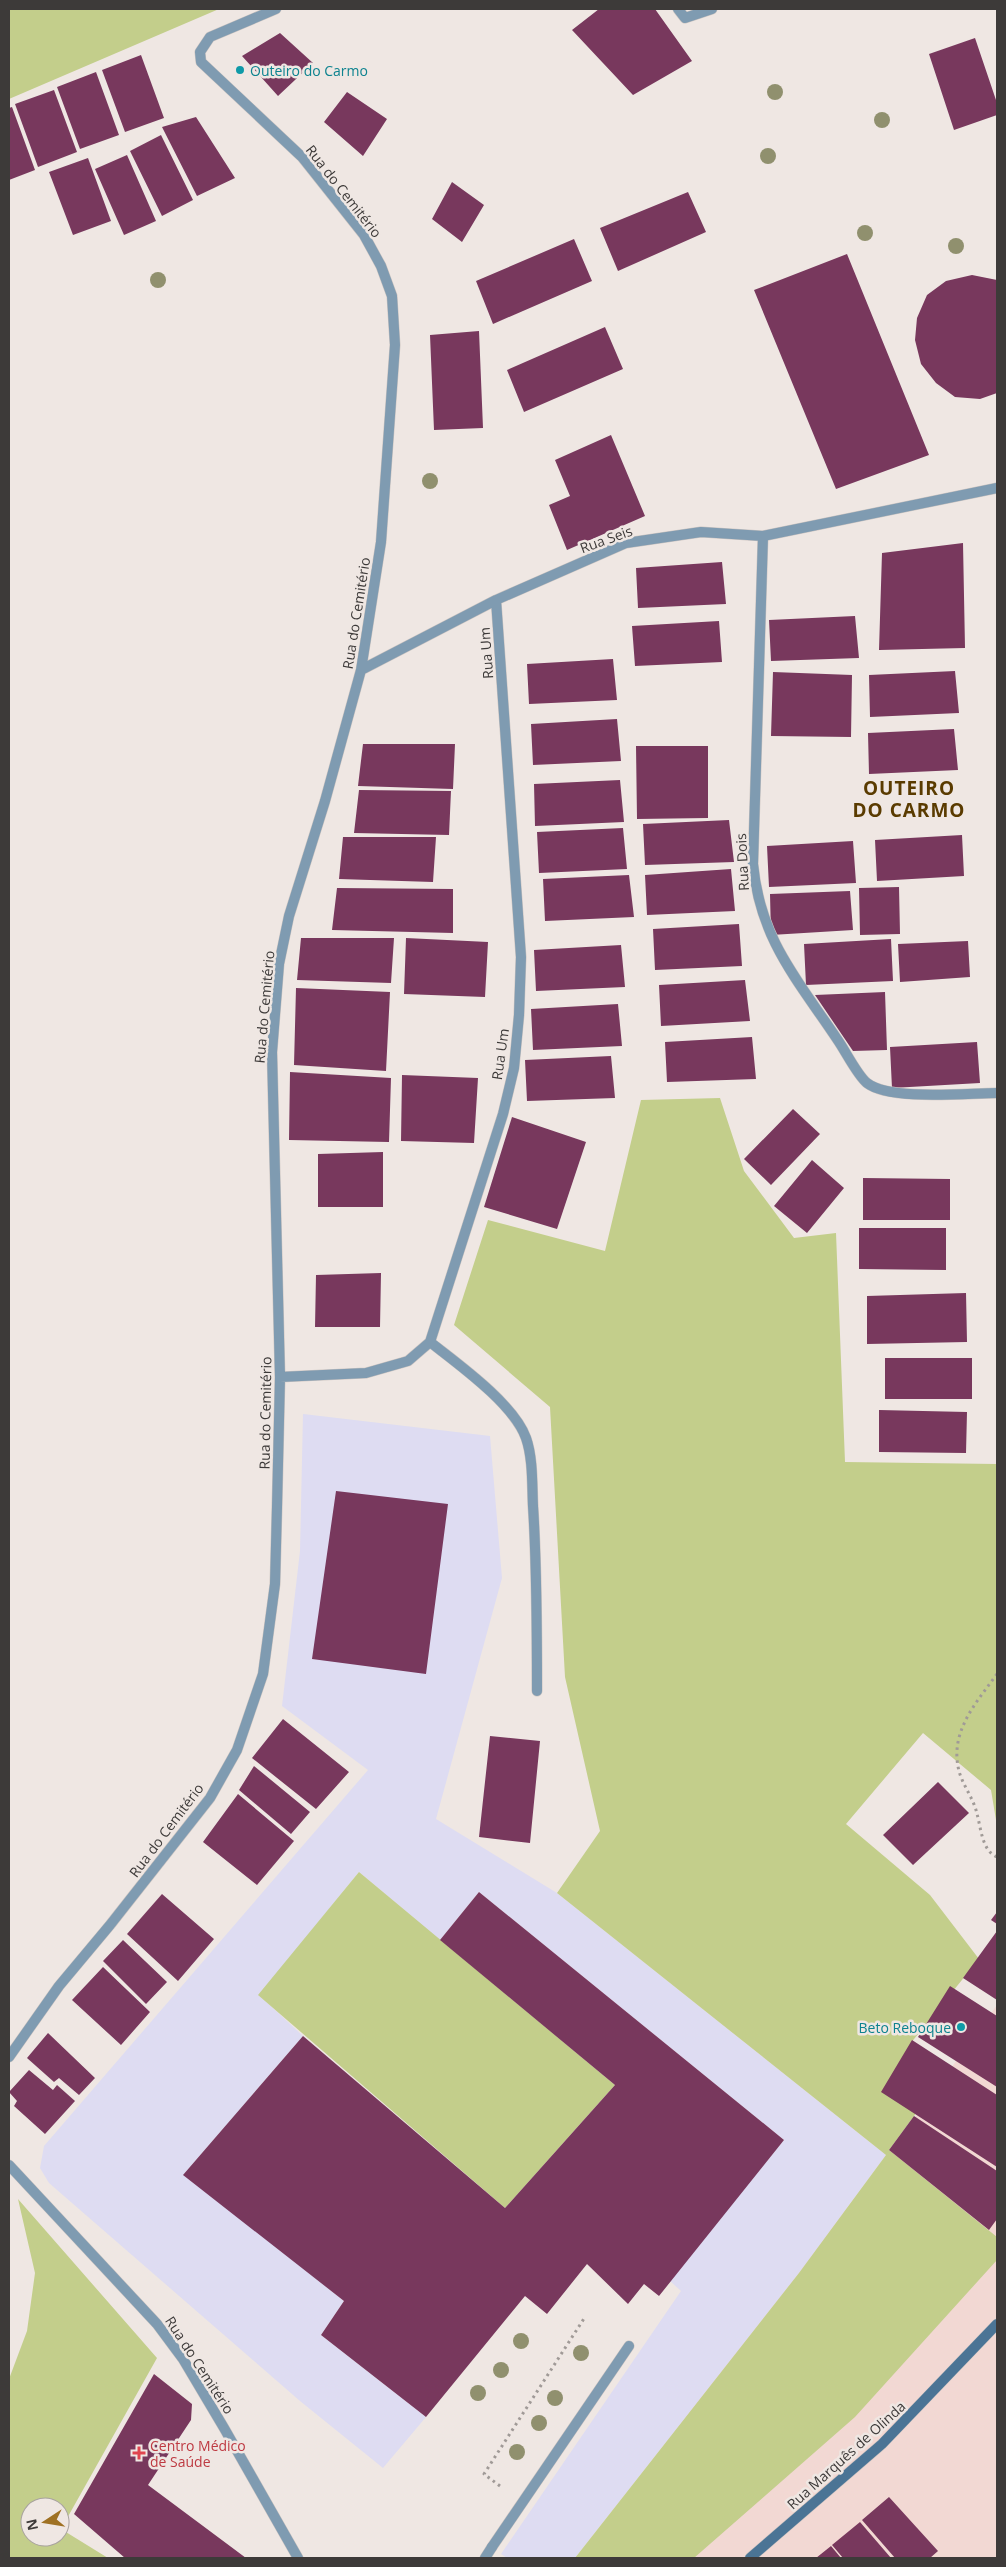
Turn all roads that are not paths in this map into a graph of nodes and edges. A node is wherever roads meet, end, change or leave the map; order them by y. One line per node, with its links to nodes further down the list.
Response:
1 (276, 9): 9 (street, Rua do Cemitério)
2 (678, 9): 5 (street)
3 (692, 9): 5 (street)
4 (712, 9): 5 (street)
5 (685, 18)
6 (997, 488): 7 (street, Rua Seis)
7 (763, 536): 8 (street, Rua Seis); 10 (street, Rua Dois)
8 (496, 600): 9 (street, Rua Seis); 11 (street, Rua Um)
9 (361, 670): 12 (street, Rua do Cemitério)
10 (997, 1093)
11 (430, 1342): 12 (street); 13 (street)
12 (280, 1377): 14 (street, Rua do Cemitério)
13 (538, 1691)
14 (9, 2058)
15 (9, 2165): 18 (street, Rua do Cemitério)
16 (997, 2324): 20 (main road, Rua Marquês de Olinda)
17 (629, 2346): 19 (street)
18 (298, 2558)
19 (485, 2558)
20 (750, 2558)

